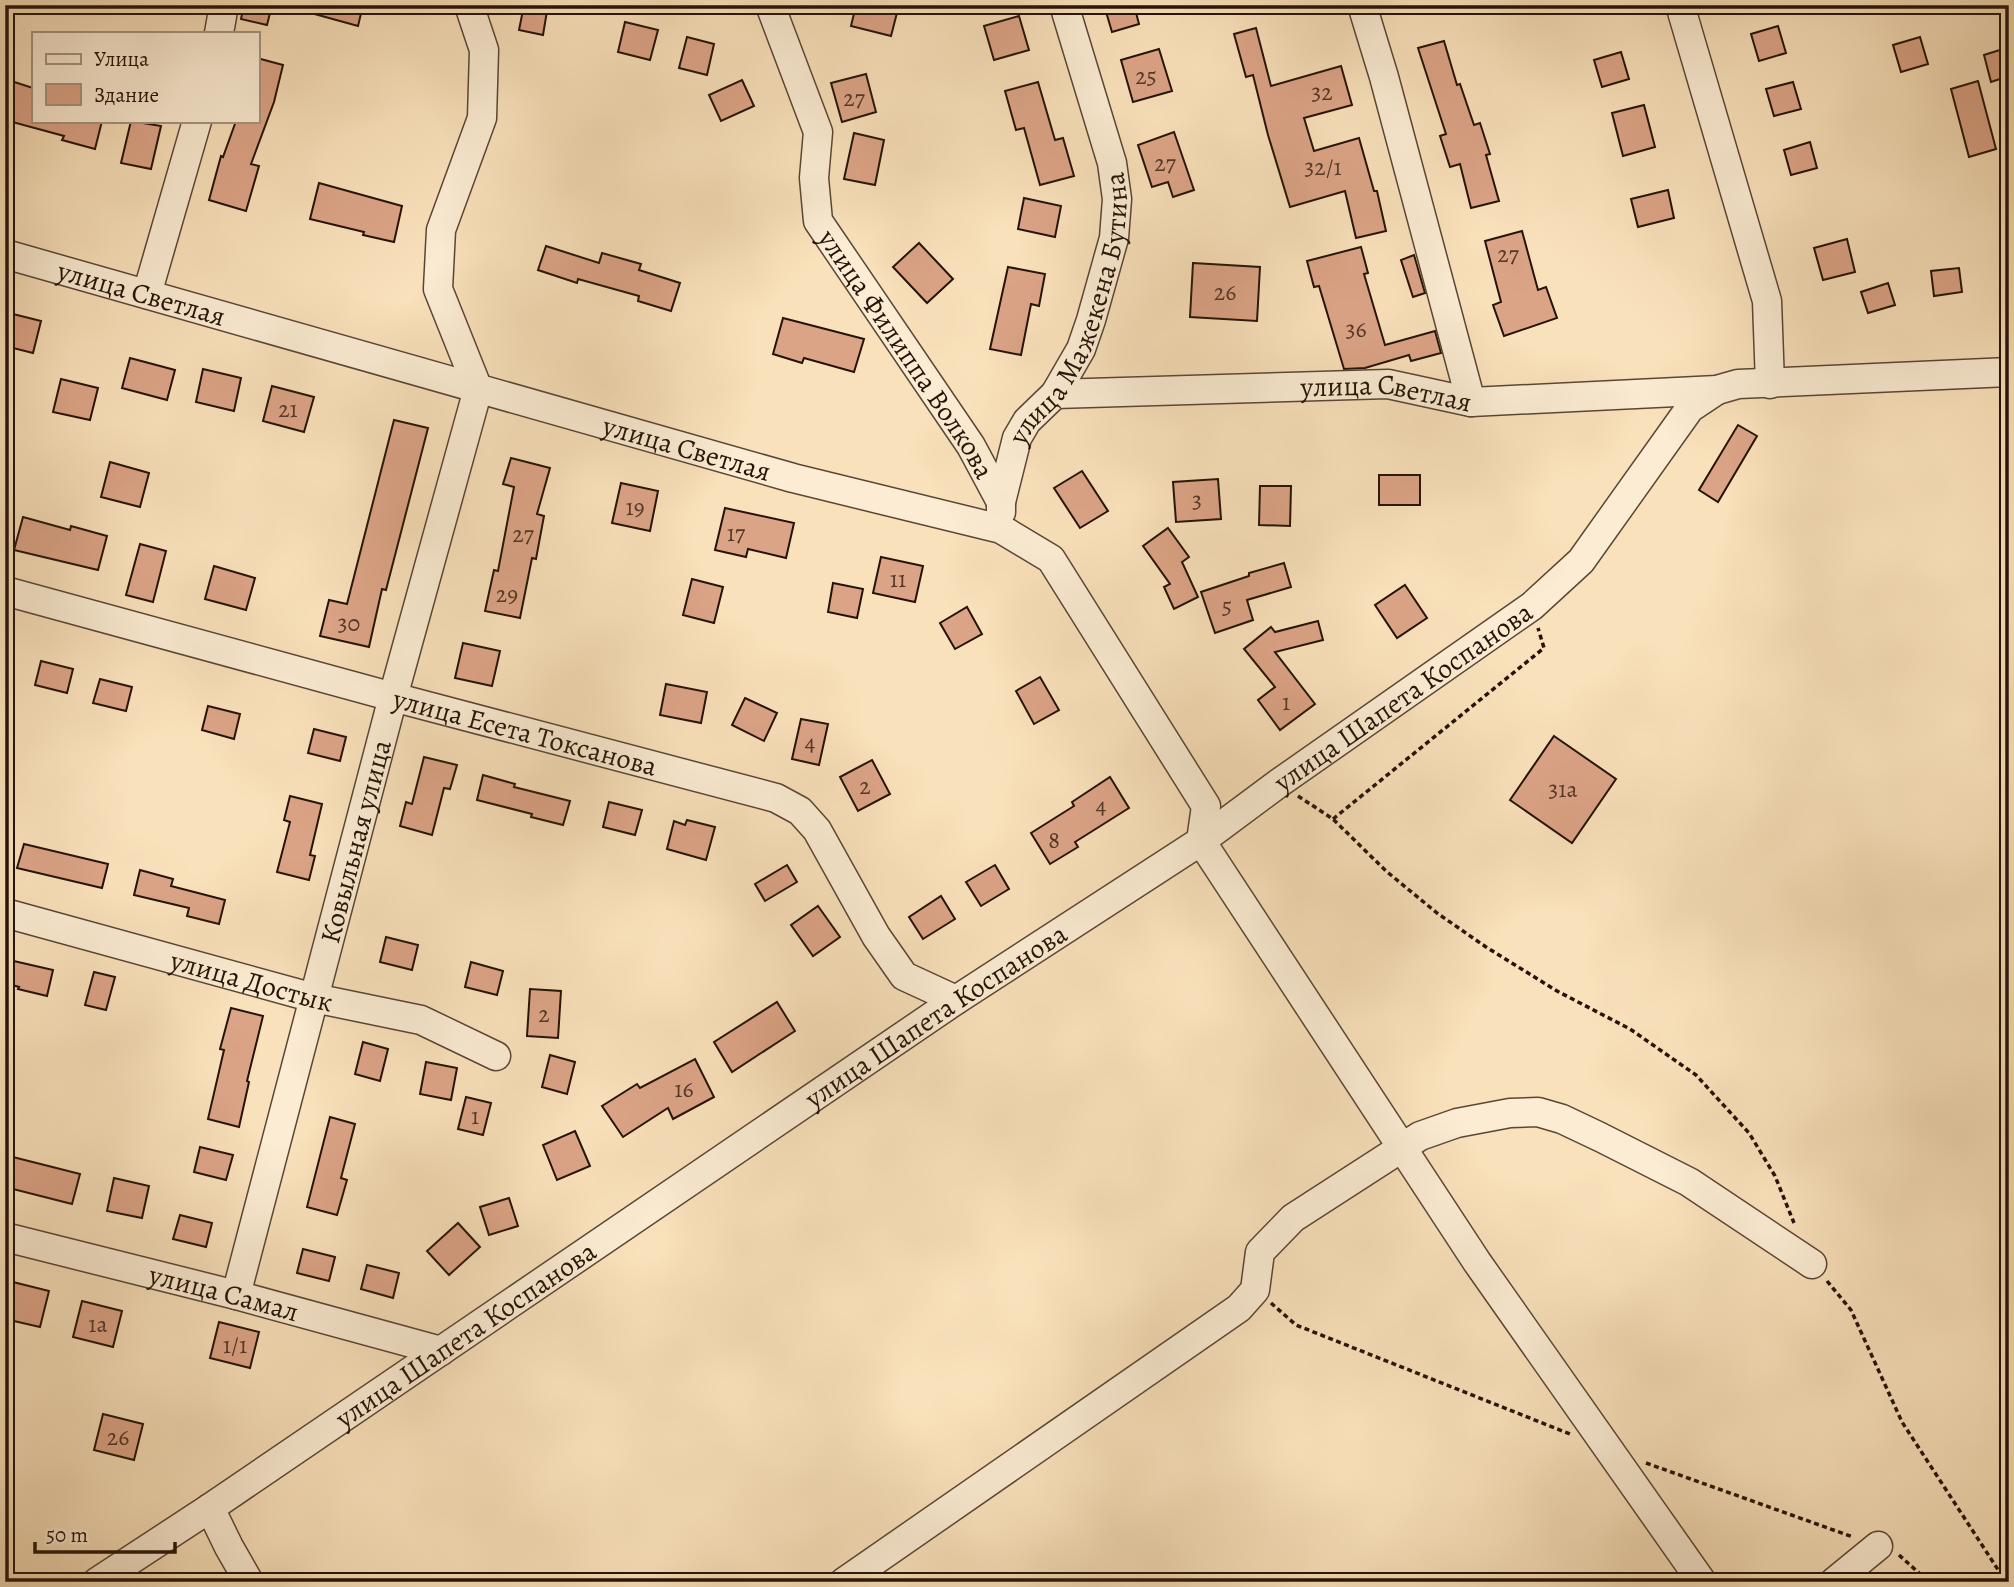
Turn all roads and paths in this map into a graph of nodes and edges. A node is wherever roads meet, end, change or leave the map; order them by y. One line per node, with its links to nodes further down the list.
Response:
1 (224, 5): 7 (street)
2 (469, 5): 13 (street)
3 (770, 5): 17 (street, улица Филиппа Волкова)
4 (1065, 5): 15 (street, улица Мажекена Бутина)
5 (1362, 5): 16 (street)
6 (1680, 5): 12 (street)
7 (219, 32)
8 (197, 122): 10 (street)
9 (5, 254): 10 (street, улица Светлая)
10 (147, 294): 13 (street, улица Светлая)
11 (2009, 372): 12 (street, улица Светлая)
12 (1770, 384): 14 (street, улица Светлая)
13 (478, 389): 17 (street, улица Светлая); 20 (street, Ковыльная улица)
14 (1717, 390): 16 (street, улица Светлая); 19 (street, улица Шапета Коспанова)
15 (1055, 394): 16 (street, улица Светлая); 17 (street, улица Мажекена Бутина)
16 (1471, 402)
17 (1001, 516): 22 (street, улица Светлая)
18 (5, 591): 20 (street, улица Есета Токсанова)
19 (1532, 606): 21 (street, улица Шапета Коспанова); 21 (path)
20 (393, 697): 24 (street, Ковыльная улица); 25 (street, улица Есета Токсанова)
21 (1279, 783): 22 (street, улица Шапета Коспанова)
22 (1201, 841): 25 (street, улица Шапета Коспанова); 27 (street)
23 (5, 913): 24 (street, улица Достык)
24 (314, 999): 26 (street, улица Достык); 31 (street, Ковыльная улица)
25 (956, 1000): 32 (street, улица Шапета Коспанова)
26 (496, 1056)
27 (1401, 1149): 29 (street); 30 (street); 34 (street)
28 (5, 1237): 31 (street, улица Самал)
29 (1812, 1264)
30 (1255, 1290): 33 (path); 39 (street)
31 (236, 1296): 32 (street, улица Самал)
32 (441, 1351): 35 (street, улица Шапета Коспанова)
33 (1570, 1434)
34 (1608, 1450): 36 (path); 40 (street)
35 (210, 1508): 37 (street, улица Шапета Коспанова); 38 (street)
36 (1878, 1546): 41 (street); 42 (path)
37 (97, 1582)
38 (250, 1582)
39 (844, 1582)
40 (1702, 1582)
41 (1834, 1582)
42 (1929, 1582)

